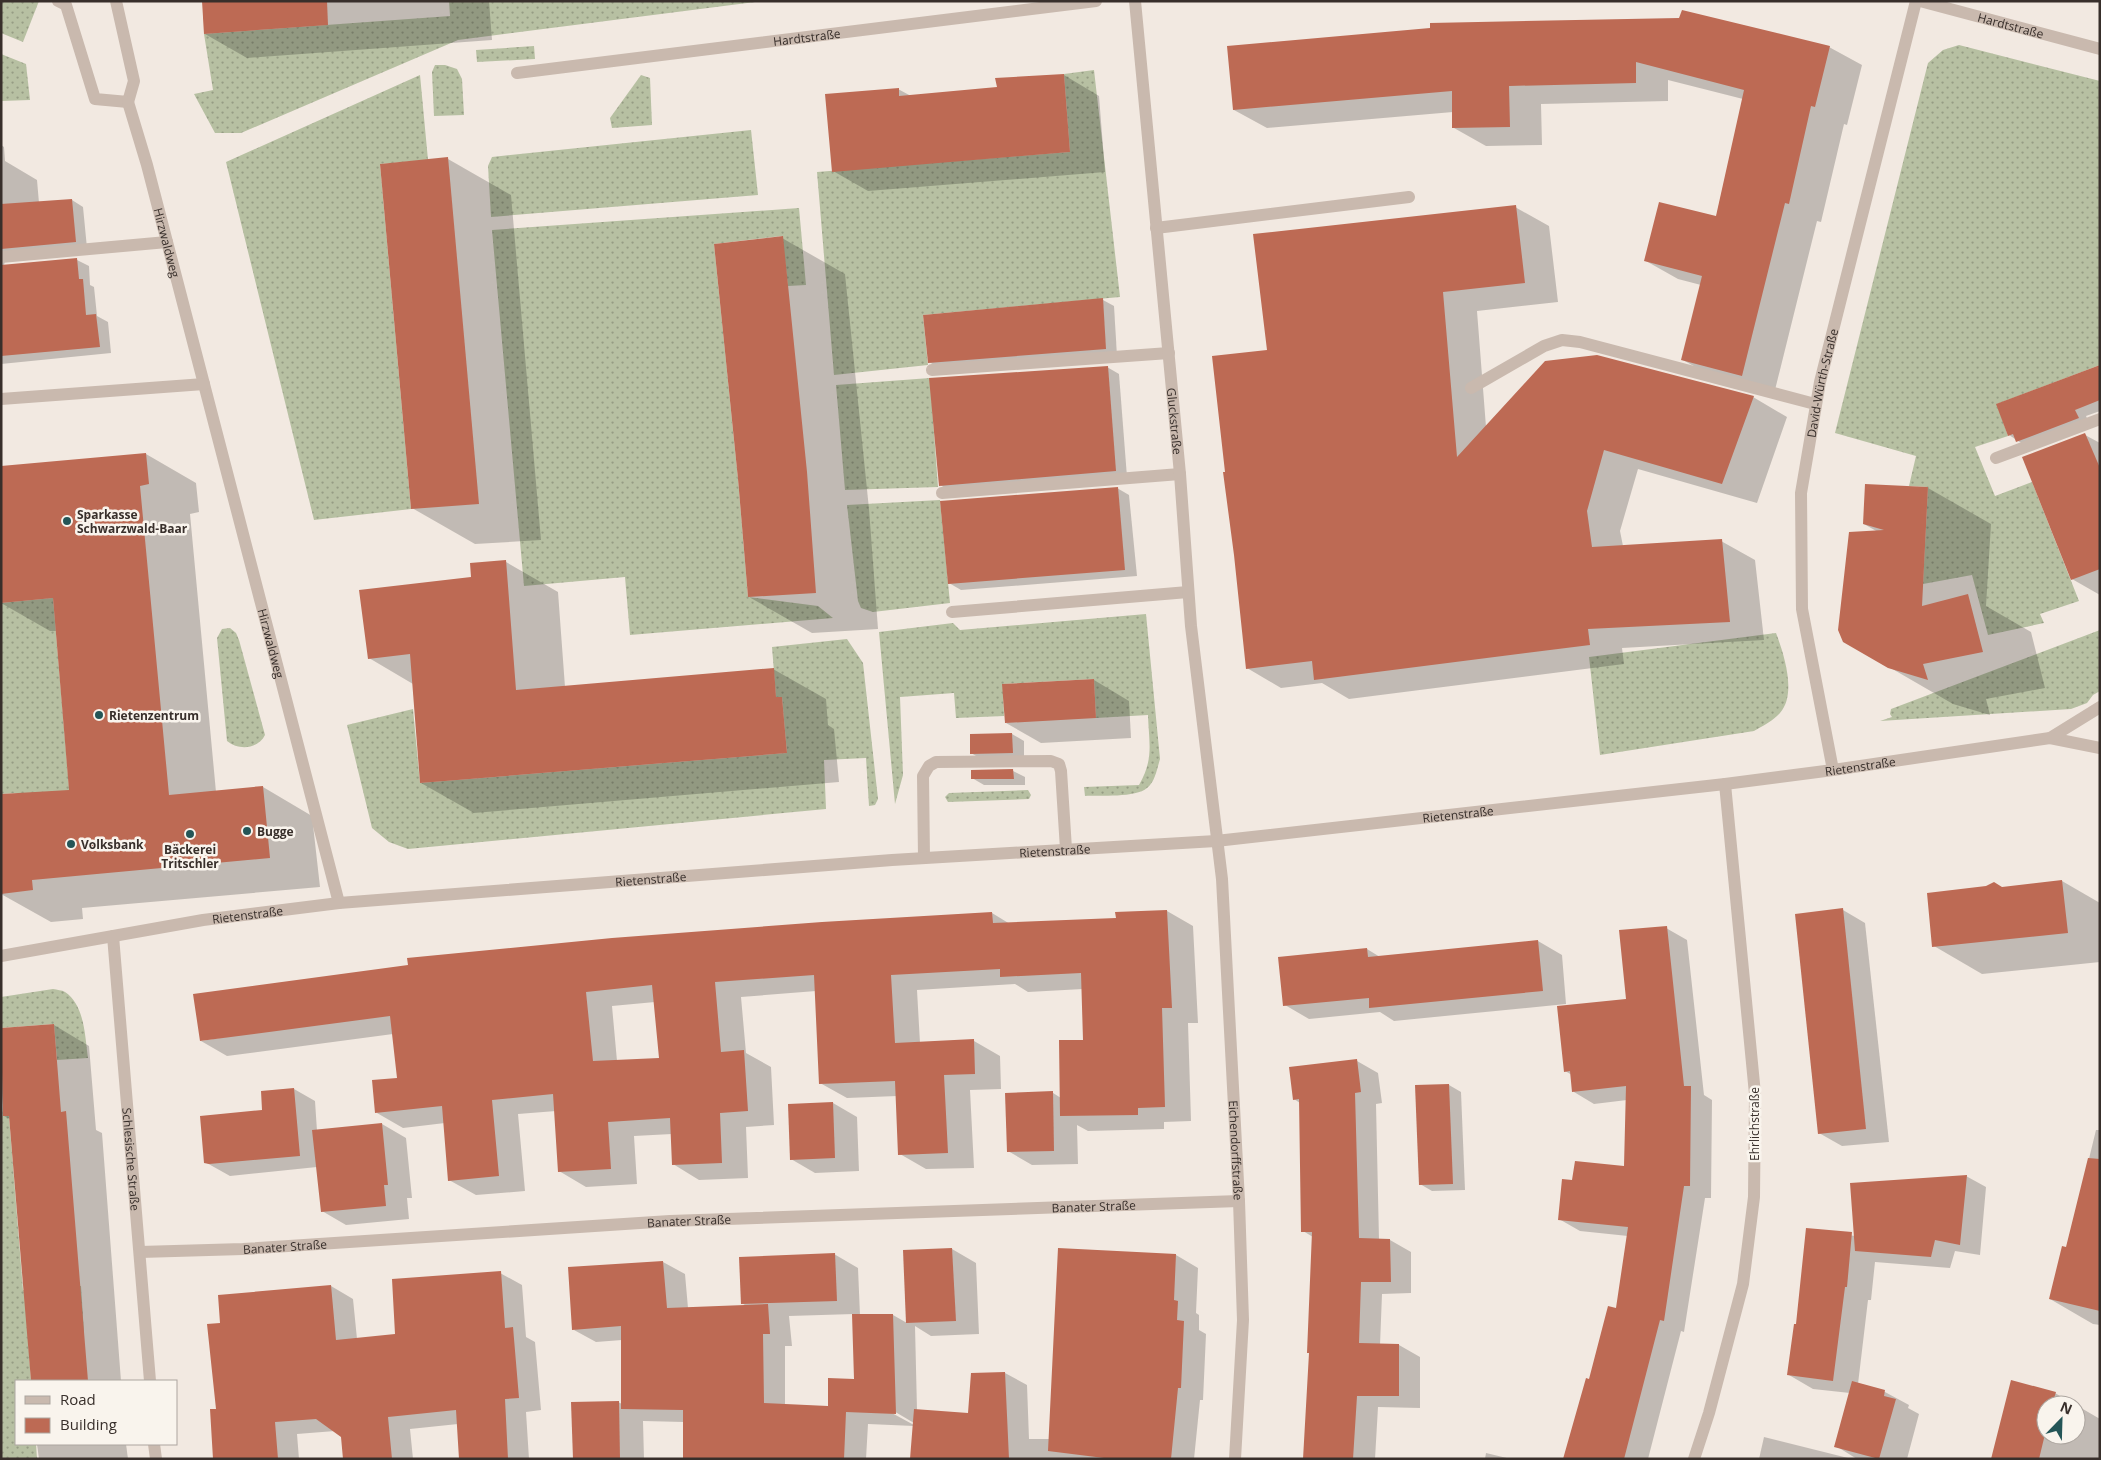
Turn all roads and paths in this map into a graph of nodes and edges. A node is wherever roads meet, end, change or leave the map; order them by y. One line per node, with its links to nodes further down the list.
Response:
1 (58, 1): 9 (street)
2 (116, 1): 9 (street)
3 (1096, 1): 8 (street, Hardtstraße)
4 (1135, 1): 11 (street, Gluckstraße)
5 (1916, 1): 19 (street, David-Würth-Straße)
6 (1920, 1): 7 (street, Hardtstraße)
7 (2100, 49)
8 (517, 73)
9 (128, 102): 12 (street, Hirzwaldweg)
10 (1409, 197): 11 (street)
11 (1156, 228): 14 (street, Gluckstraße)
12 (167, 242): 13 (street); 16 (street, Hirzwaldweg)
13 (1, 257)
14 (1169, 352): 15 (street); 22 (street, Gluckstraße)
15 (932, 370)
16 (204, 384): 18 (street); 34 (street, Hirzwaldweg)
17 (1471, 388): 19 (street)
18 (1, 399)
19 (1815, 404): 29 (street, David-Würth-Straße)
20 (2100, 419): 21 (street)
21 (1996, 458)
22 (1180, 474): 23 (street); 24 (street, Gluckstraße)
23 (942, 493)
24 (1188, 592): 25 (street); 31 (street, Gluckstraße)
25 (952, 612)
26 (2100, 707): 27 (street, Rietenstraße)
27 (2050, 738): 28 (street); 29 (street, Rietenstraße)
28 (2100, 748)
29 (1833, 770): 30 (street, Rietenstraße)
30 (1726, 784): 31 (street, Rietenstraße); 43 (street, Ehrlichstraße)
31 (1216, 841): 32 (street, Rietenstraße); 37 (street, Eichendorffstraße)
32 (1066, 850): 33 (street, Rietenstraße); 33 (street)
33 (924, 858): 34 (street, Rietenstraße)
34 (339, 902): 35 (street, Rietenstraße)
35 (113, 936): 36 (street, Rietenstraße); 38 (street, Schlesische Straße)
36 (1, 956)
37 (1239, 1201): 38 (street, Banater Straße); 42 (street, Eichendorffstraße)
38 (140, 1252): 39 (street, Schlesische Straße)
39 (150, 1380)
40 (154, 1445): 41 (street)
41 (156, 1459)
42 (1235, 1459)
43 (1694, 1459)

